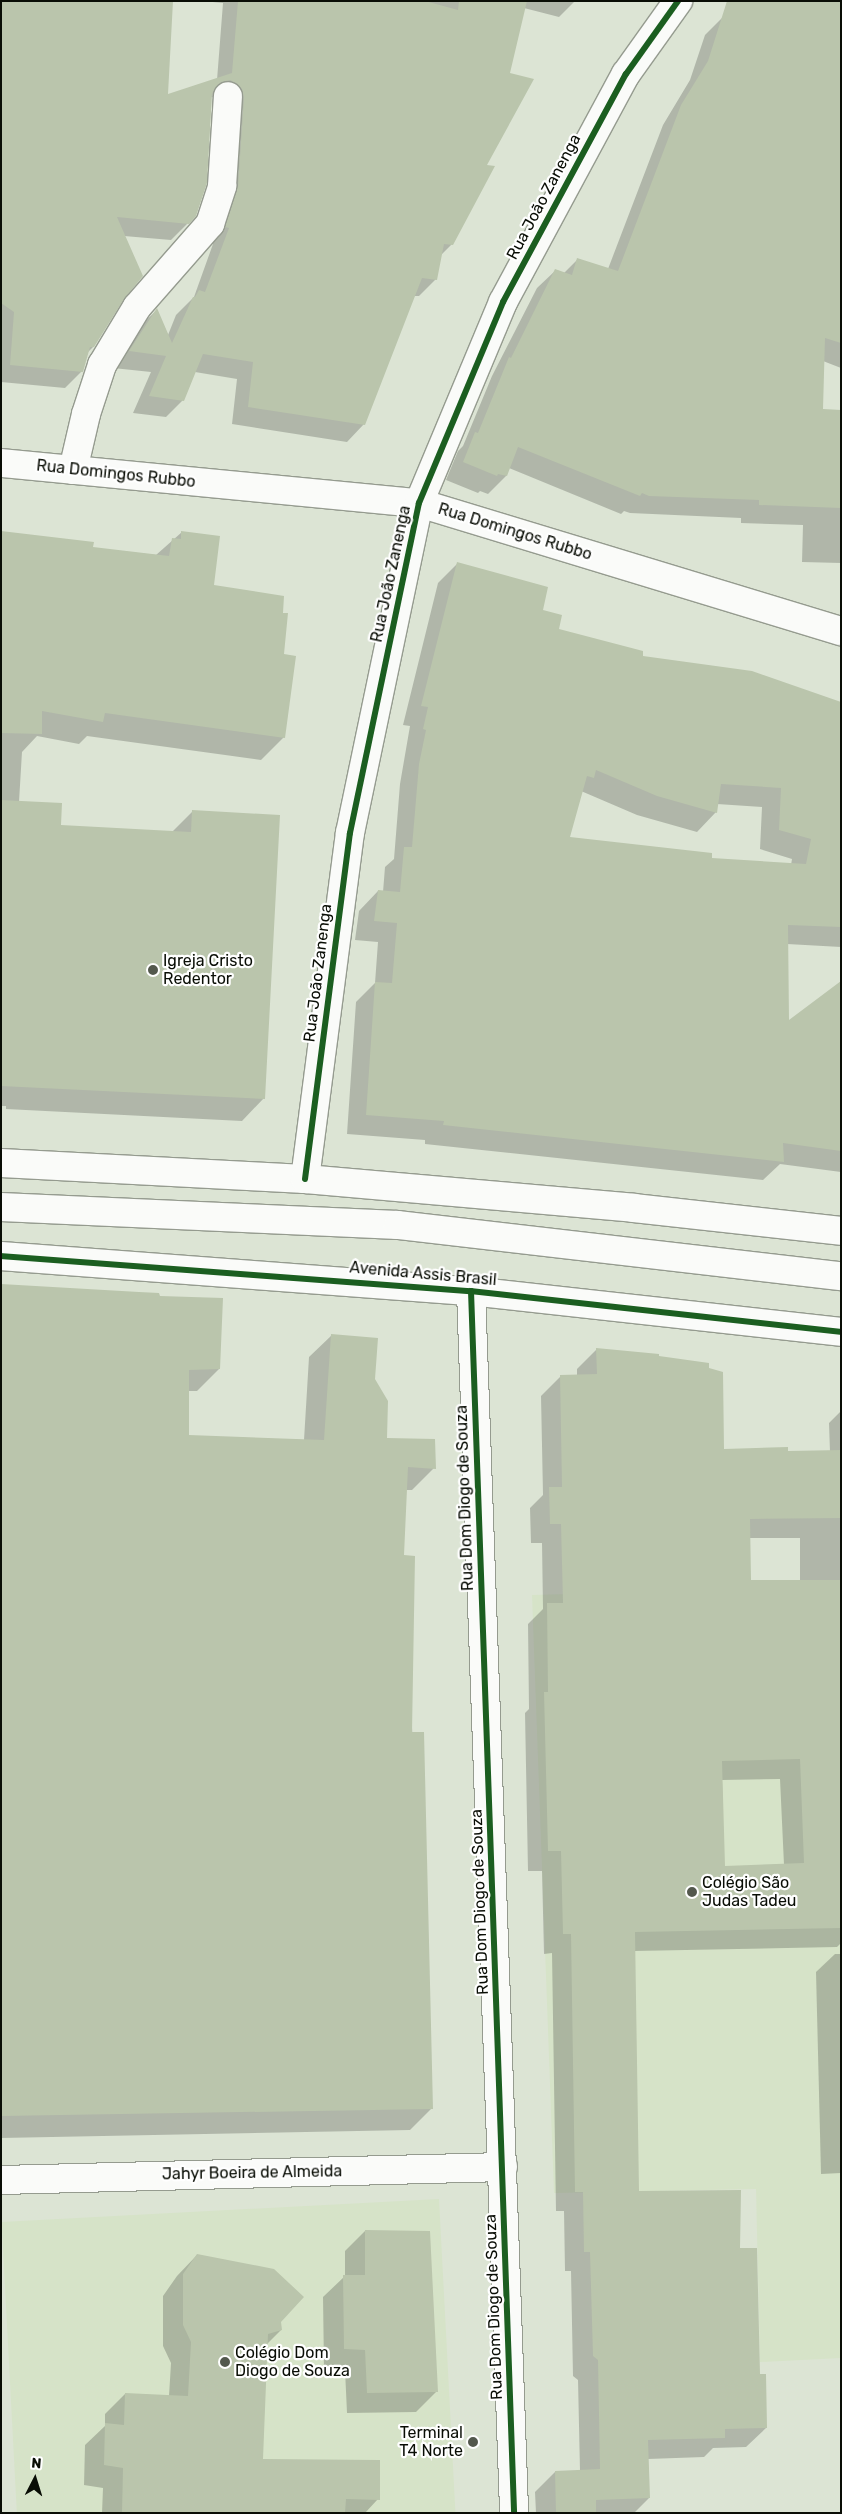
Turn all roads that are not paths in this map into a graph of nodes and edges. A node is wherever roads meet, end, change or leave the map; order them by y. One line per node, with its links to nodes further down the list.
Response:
1 (678, 1): 5 (street, Rua João Zanenga)
2 (228, 96): 4 (street)
3 (1, 463): 4 (street, Rua Domingos Rubbo)
4 (72, 470): 5 (street, Rua Domingos Rubbo)
5 (419, 503): 6 (street, Rua Domingos Rubbo); 8 (street, Rua João Zanenga)
6 (841, 631)
7 (1, 1163): 8 (street)
8 (305, 1180): 10 (street)
9 (1, 1207): 12 (street)
10 (841, 1232)
11 (1, 1256): 13 (street, Avenida Assis Brasil)
12 (841, 1276)
13 (471, 1291): 14 (street, Avenida Assis Brasil); 15 (street, Rua Dom Diogo de Souza)
14 (841, 1332)
15 (503, 2167): 16 (street, Jahyr Boeira de Almeida); 17 (street, Rua Dom Diogo de Souza)
16 (1, 2180)
17 (514, 2513)

